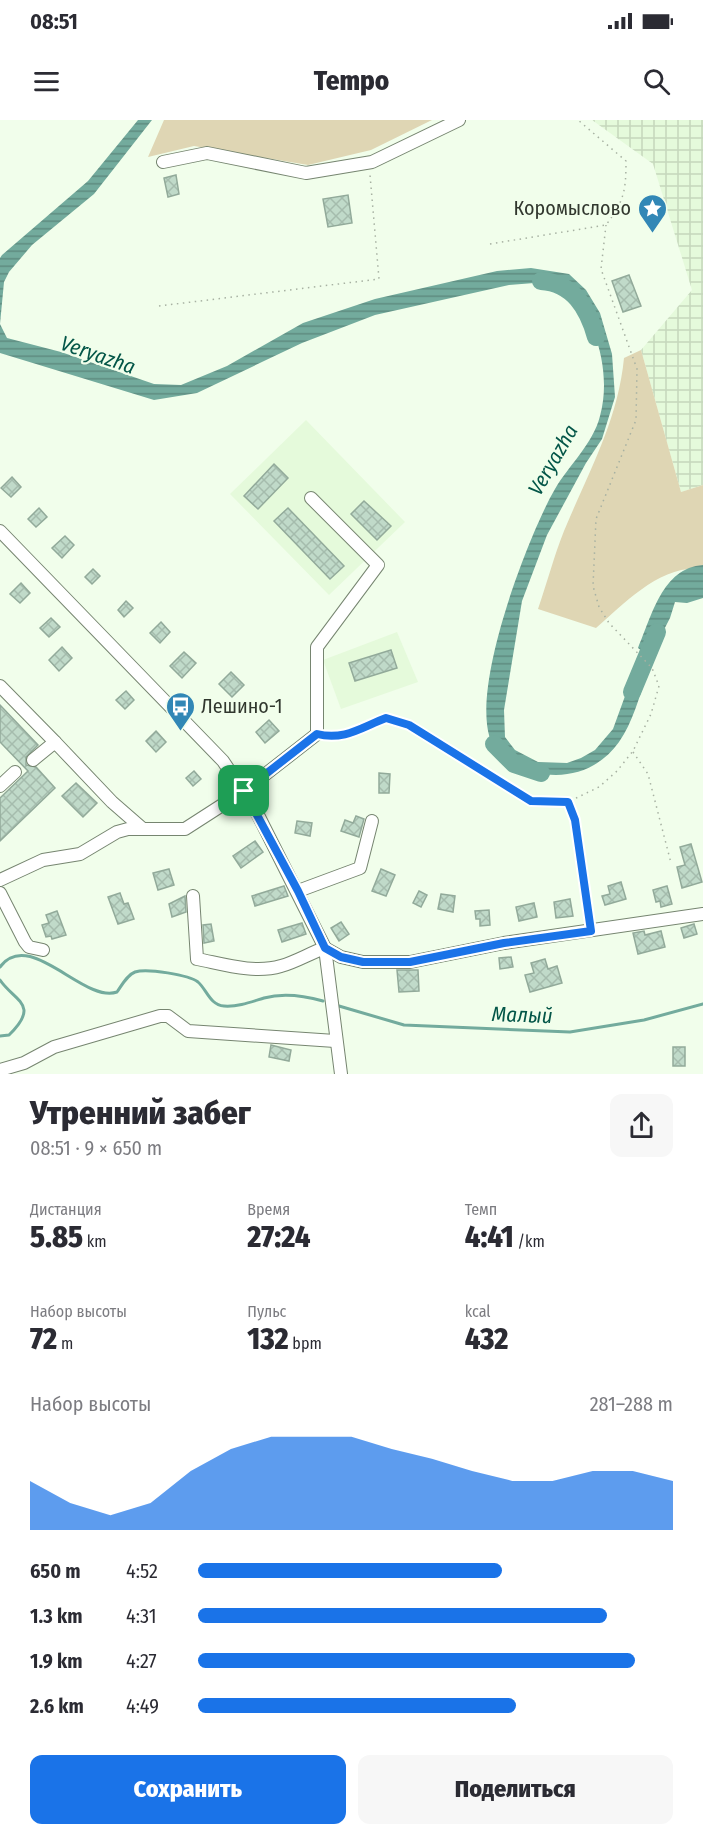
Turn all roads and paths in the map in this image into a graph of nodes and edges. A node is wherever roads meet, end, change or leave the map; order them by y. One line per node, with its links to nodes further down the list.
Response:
1 (459, 120): 4 (street)
2 (578, 120): 5 (path)
3 (163, 162): 4 (street)
4 (372, 162): 7 (path)
5 (606, 225): 6 (path); 13 (path)
6 (490, 243)
7 (159, 306)
8 (311, 498): 11 (street)
9 (0, 531): 17 (street)
10 (0, 686): 12 (street)
11 (317, 734): 17 (street); 18 (path)
12 (55, 742): 14 (street); 20 (street)
13 (633, 751): 18 (path); 21 (path)
14 (33, 760)
15 (15, 772): 16 (street)
16 (0, 786)
17 (244, 791): 20 (street); 23 (street)
18 (568, 802): 27 (path)
19 (372, 820): 23 (street)
20 (143, 829): 22 (street)
21 (671, 863)
22 (0, 880)
23 (298, 891): 28 (street)
24 (0, 893): 29 (street)
25 (193, 896): 28 (street)
26 (703, 914): 27 (street)
27 (591, 931): 28 (street)
28 (325, 948): 30 (street)
29 (42, 950)
30 (335, 1041): 31 (street); 32 (street)
31 (0, 1070)
32 (341, 1074)

